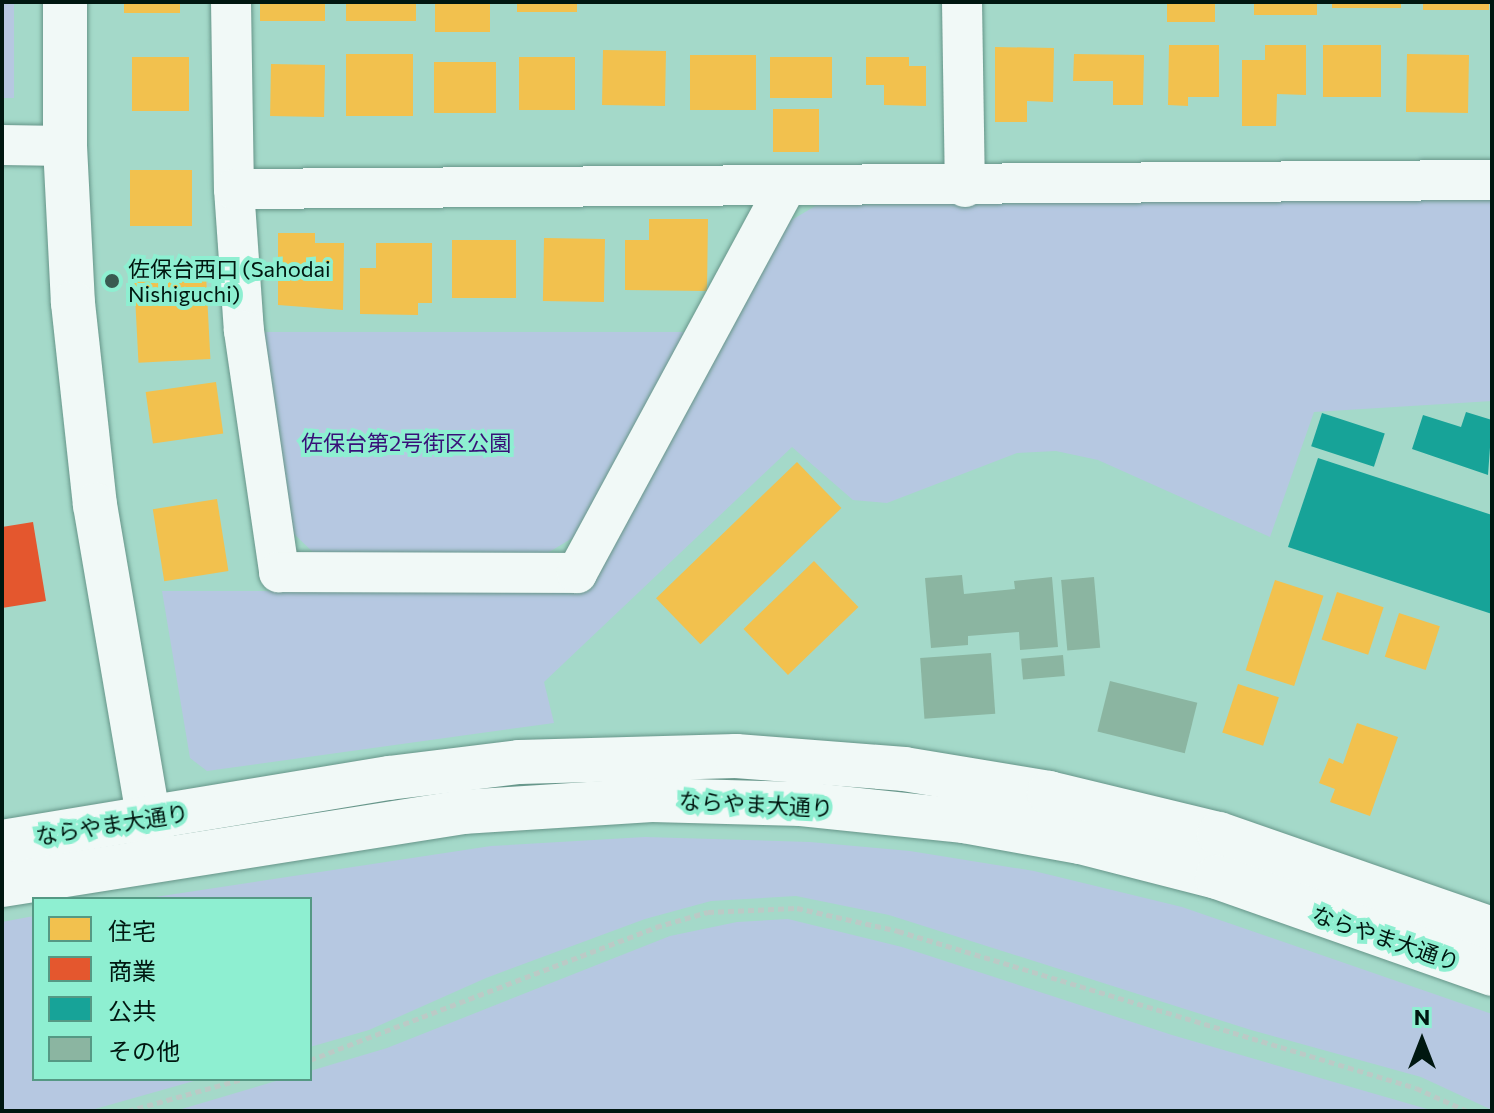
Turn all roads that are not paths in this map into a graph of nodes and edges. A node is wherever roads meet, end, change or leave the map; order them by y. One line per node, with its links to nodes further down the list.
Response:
1 (65, 2): 5 (street)
2 (231, 2): 9 (street)
3 (962, 2): 8 (street)
4 (2, 145): 5 (street)
5 (65, 146): 10 (street)
6 (1492, 180): 8 (street)
7 (786, 187): 8 (street); 9 (street); 9 (street)
8 (965, 187)
9 (234, 189)
10 (152, 838): 11 (street, ならやま大通り); 12 (street, ならやま大通り); 13 (street, ならやま大通り); 14 (street, ならやま大通り)
11 (2, 842)
12 (2, 885)
13 (1492, 929)
14 (1492, 974)

